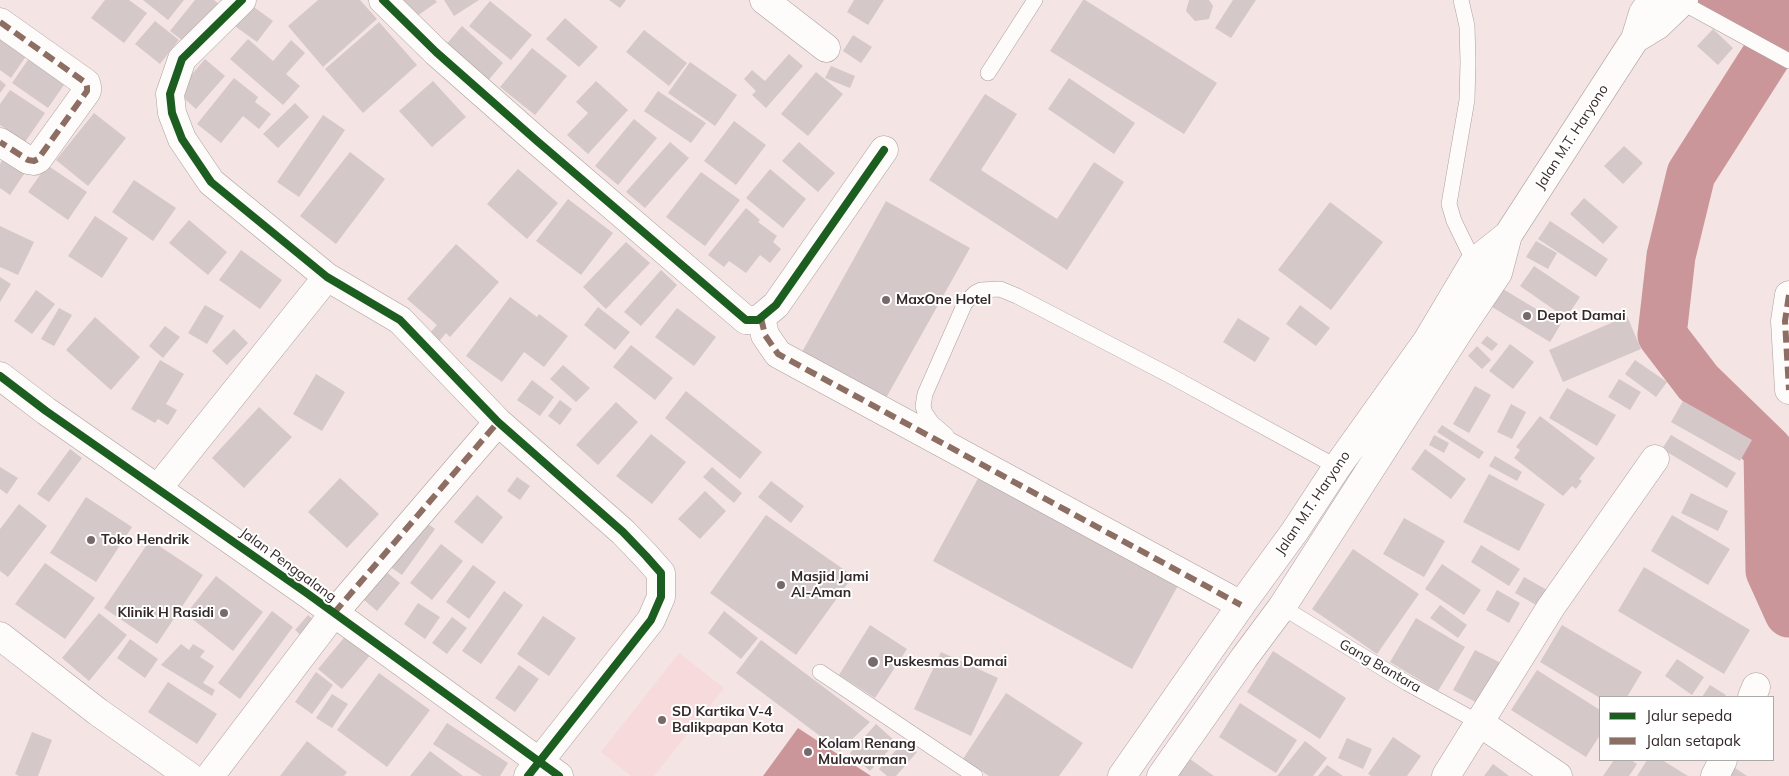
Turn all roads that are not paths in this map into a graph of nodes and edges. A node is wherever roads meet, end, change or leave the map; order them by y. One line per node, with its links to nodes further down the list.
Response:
1 (242, 0): 16 (street)
2 (383, 0): 18 (street)
3 (764, 0): 10 (street)
4 (1035, 0): 12 (lane)
5 (1461, 0): 15 (lane)
6 (1652, 0): 9 (street, Jalan M.T. Haryono)
7 (1682, 1): 9 (street, Jalan M.T. Haryono); 11 (lane)
8 (0, 22): 13 (street)
9 (1635, 39): 15 (street, Jalan M.T. Haryono)
10 (826, 48)
11 (1789, 61)
12 (988, 73)
13 (0, 142)
14 (884, 150): 18 (street)
15 (1486, 267): 23 (street, Jalan M.T. Haryono); 26 (street, Jalan M.T. Haryono)
16 (328, 277): 21 (street); 24 (street)
17 (1789, 294): 20 (street)
18 (760, 318): 25 (street)
19 (0, 376): 24 (street, Jalan Penggalang)
20 (1789, 390)
21 (498, 422): 27 (street); 32 (street)
22 (1655, 459): 30 (street)
23 (1337, 467): 25 (street, Jalan M.T. Haryono); 25 (lane)
24 (158, 488): 27 (street, Jalan Penggalang)
25 (1244, 601): 36 (street, Jalan M.T. Haryono)
26 (1282, 607): 30 (lane, Gang Bantara); 37 (street, Jalan M.T. Haryono)
27 (334, 613): 32 (street, Jalan Penggalang); 34 (street)
28 (0, 636): 33 (street)
29 (820, 672): 35 (lane)
30 (1480, 722): 38 (street); 39 (street)
31 (1722, 761): 40 (street)
32 (542, 772)
33 (189, 776)
34 (210, 776)
35 (975, 776)
36 (1122, 776)
37 (1161, 776)
38 (1446, 776)
39 (1558, 776)
40 (1715, 776)

